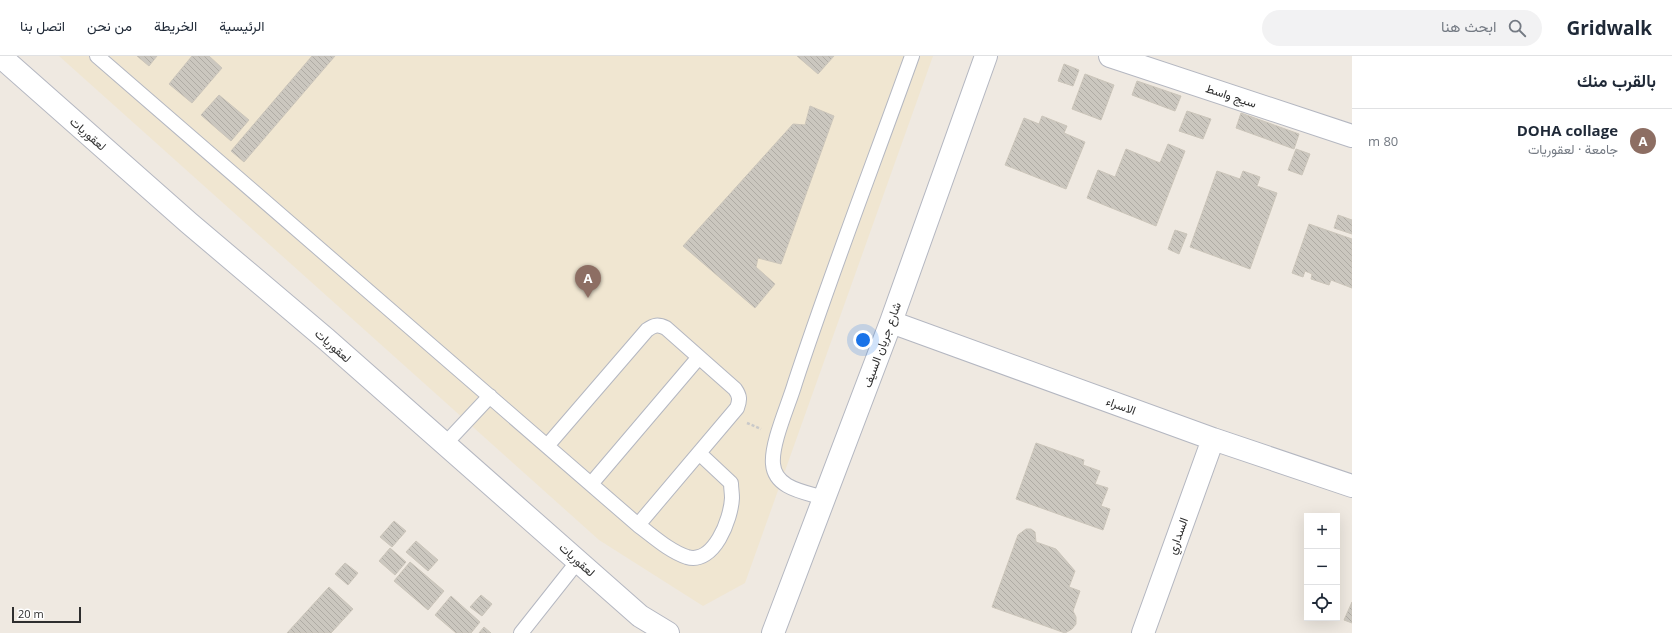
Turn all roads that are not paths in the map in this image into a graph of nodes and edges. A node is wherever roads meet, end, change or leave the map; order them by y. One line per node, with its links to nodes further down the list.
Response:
1 (0, 56): 11 (street, لعقوريات)
2 (97, 56): 9 (lane)
3 (912, 56): 16 (lane)
4 (986, 56): 7 (street, شارع جريان السيف)
5 (1110, 56): 6 (street, سيج واسط)
6 (1352, 136)
7 (891, 322): 10 (street, الاسراء); 16 (street, شارع جريان السيف)
8 (699, 357): 12 (lane); 13 (lane); 14 (lane)
9 (490, 396): 11 (lane); 12 (lane)
10 (1213, 439): 15 (street, الاسراء); 22 (street, السداري)
11 (445, 444): 18 (street, لعقوريات)
12 (547, 446): 14 (lane)
13 (699, 453): 17 (lane); 17 (lane)
14 (591, 484): 17 (lane)
15 (1352, 486)
16 (824, 498): 21 (street, شارع جريان السيف)
17 (638, 525)
18 (578, 561): 19 (lane); 20 (street, لعقوريات)
19 (521, 633)
20 (668, 633)
21 (773, 633)
22 (1143, 633)

